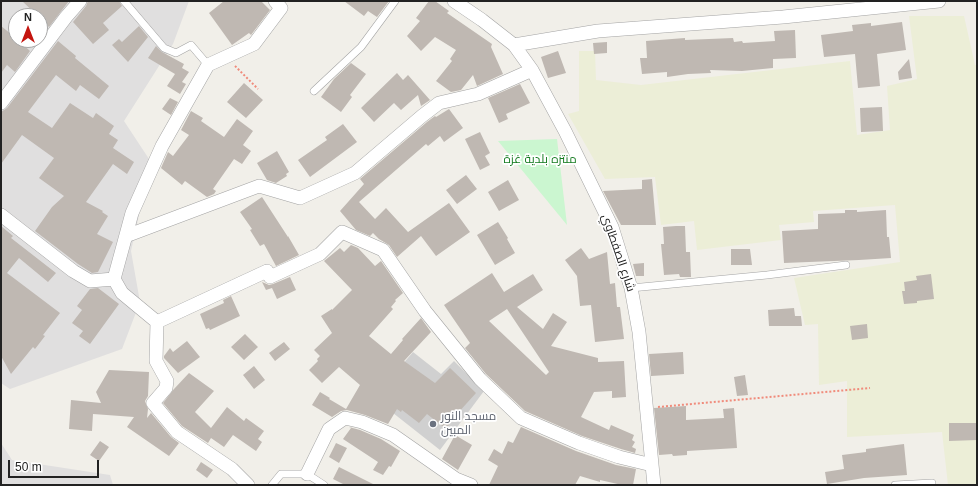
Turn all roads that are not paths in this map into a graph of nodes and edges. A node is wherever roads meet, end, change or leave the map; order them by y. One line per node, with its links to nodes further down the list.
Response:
1 (80, 1): 11 (street)
2 (124, 1): 8 (lane)
3 (275, 1): 8 (street)
4 (395, 1): 10 (lane)
5 (454, 1): 7 (street, شارع الصفطاوي)
6 (940, 1): 7 (street)
7 (514, 45): 9 (street, شارع الصفطاوي)
8 (208, 65): 13 (street)
9 (532, 70): 13 (street); 16 (street, شارع الصفطاوي)
10 (314, 91)
11 (1, 103)
12 (1, 215): 15 (street)
13 (126, 236): 15 (street)
14 (846, 265): 16 (lane)
15 (114, 279): 17 (street)
16 (631, 288): 18 (street, شارع الصفطاوي)
17 (157, 322): 18 (street); 21 (street)
18 (652, 465): 25 (street, شارع الصفطاوي)
19 (307, 474): 22 (lane); 23 (lane); 24 (street)
20 (932, 483): 26 (lane)
21 (248, 485)
22 (272, 485)
23 (324, 485)
24 (471, 485)
25 (654, 485)
26 (895, 485)

